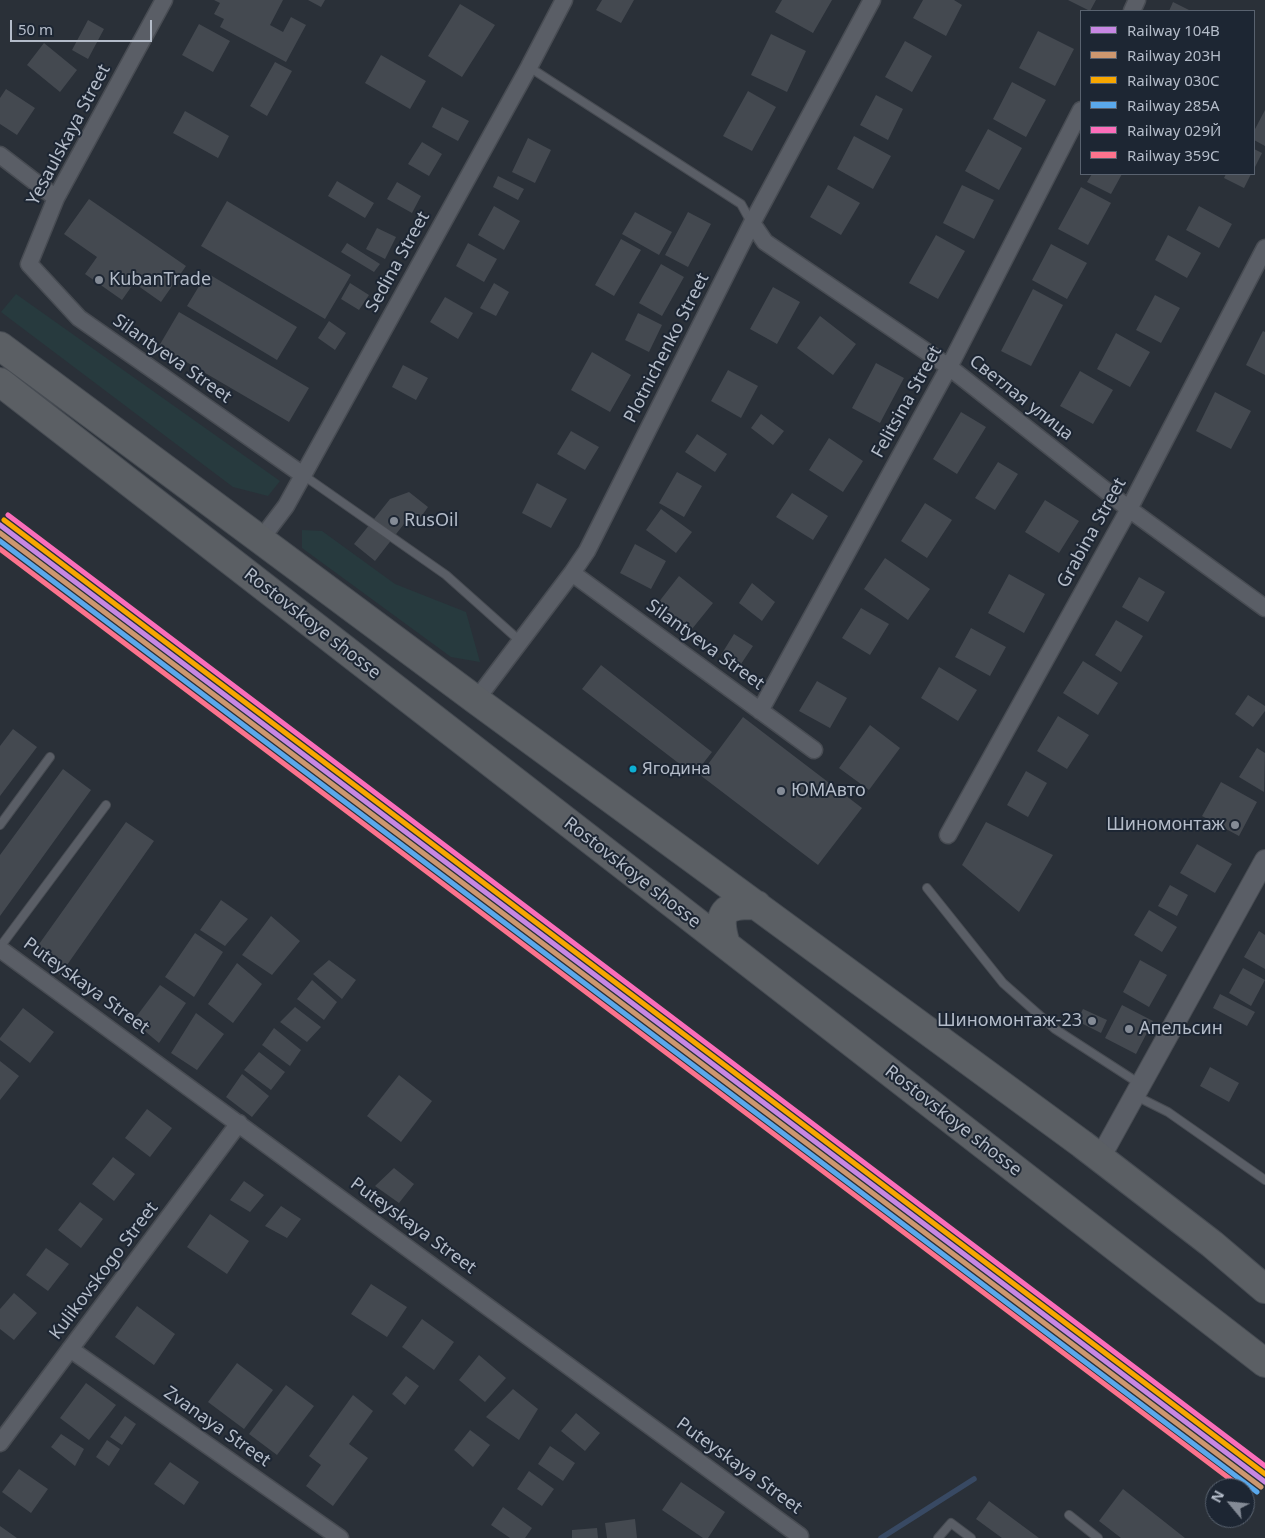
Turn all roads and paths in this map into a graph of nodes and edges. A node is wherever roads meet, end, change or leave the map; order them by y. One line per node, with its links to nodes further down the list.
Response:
1 (164, 0): 7 (street, Yesaulskaya Street)
2 (564, 0): 4 (street, Sedina Street)
3 (872, 0): 8 (street, Plotnichenko Street)
4 (529, 67): 8 (lane); 14 (street, Sedina Street)
5 (1080, 112): 12 (street, Felitsina Street)
6 (0, 155): 7 (street)
7 (56, 198): 10 (street, Yesaulskaya Street)
8 (752, 223): 12 (street, Светлая улица); 17 (street, Plotnichenko Street)
9 (1265, 248): 15 (street, Grabina Street)
10 (29, 264): 14 (street, Silantyeva Street)
11 (0, 346): 16 (highway, Rostovskoye shosse)
12 (949, 367): 15 (street, Светлая улица); 21 (street, Felitsina Street)
13 (0, 382): 30 (highway, Rostovskoye shosse)
14 (303, 475): 16 (street, Sedina Street); 19 (lane)
15 (1128, 509): 18 (street, Светлая улица); 26 (street, Grabina Street)
16 (261, 540): 20 (highway, Rostovskoye shosse)
17 (572, 573): 19 (street, Plotnichenko Street); 21 (street, Silantyeva Street)
18 (1265, 608)
19 (520, 642): 20 (street, Plotnichenko Street)
20 (476, 700): 29 (highway, Rostovskoye shosse)
21 (760, 710): 22 (street, Silantyeva Street)
22 (814, 750)
23 (50, 757): 25 (lane)
24 (106, 805): 31 (lane)
25 (0, 825)
26 (948, 835)
27 (1265, 860): 32 (street)
28 (927, 888): 32 (lane)
29 (757, 905): 30 (highway); 34 (highway, Rostovskoye shosse)
30 (726, 945): 38 (highway, Rostovskoye shosse)
31 (0, 948): 33 (street, Puteyskaya Street)
32 (1139, 1091): 34 (street); 35 (lane)
33 (239, 1123): 37 (street, Kulikovskogo Street); 41 (street, Puteyskaya Street)
34 (1100, 1158): 36 (highway, Rostovskoye shosse)
35 (1265, 1180)
36 (1265, 1289)
37 (70, 1349): 39 (street, Kulikovskogo Street); 42 (street, Zvanaya Street)
38 (1265, 1363)
39 (0, 1443)
40 (1069, 1515): 45 (lane)
41 (800, 1536)
42 (340, 1538)
43 (938, 1538): 44 (lane)
44 (971, 1538)
45 (1098, 1538)

